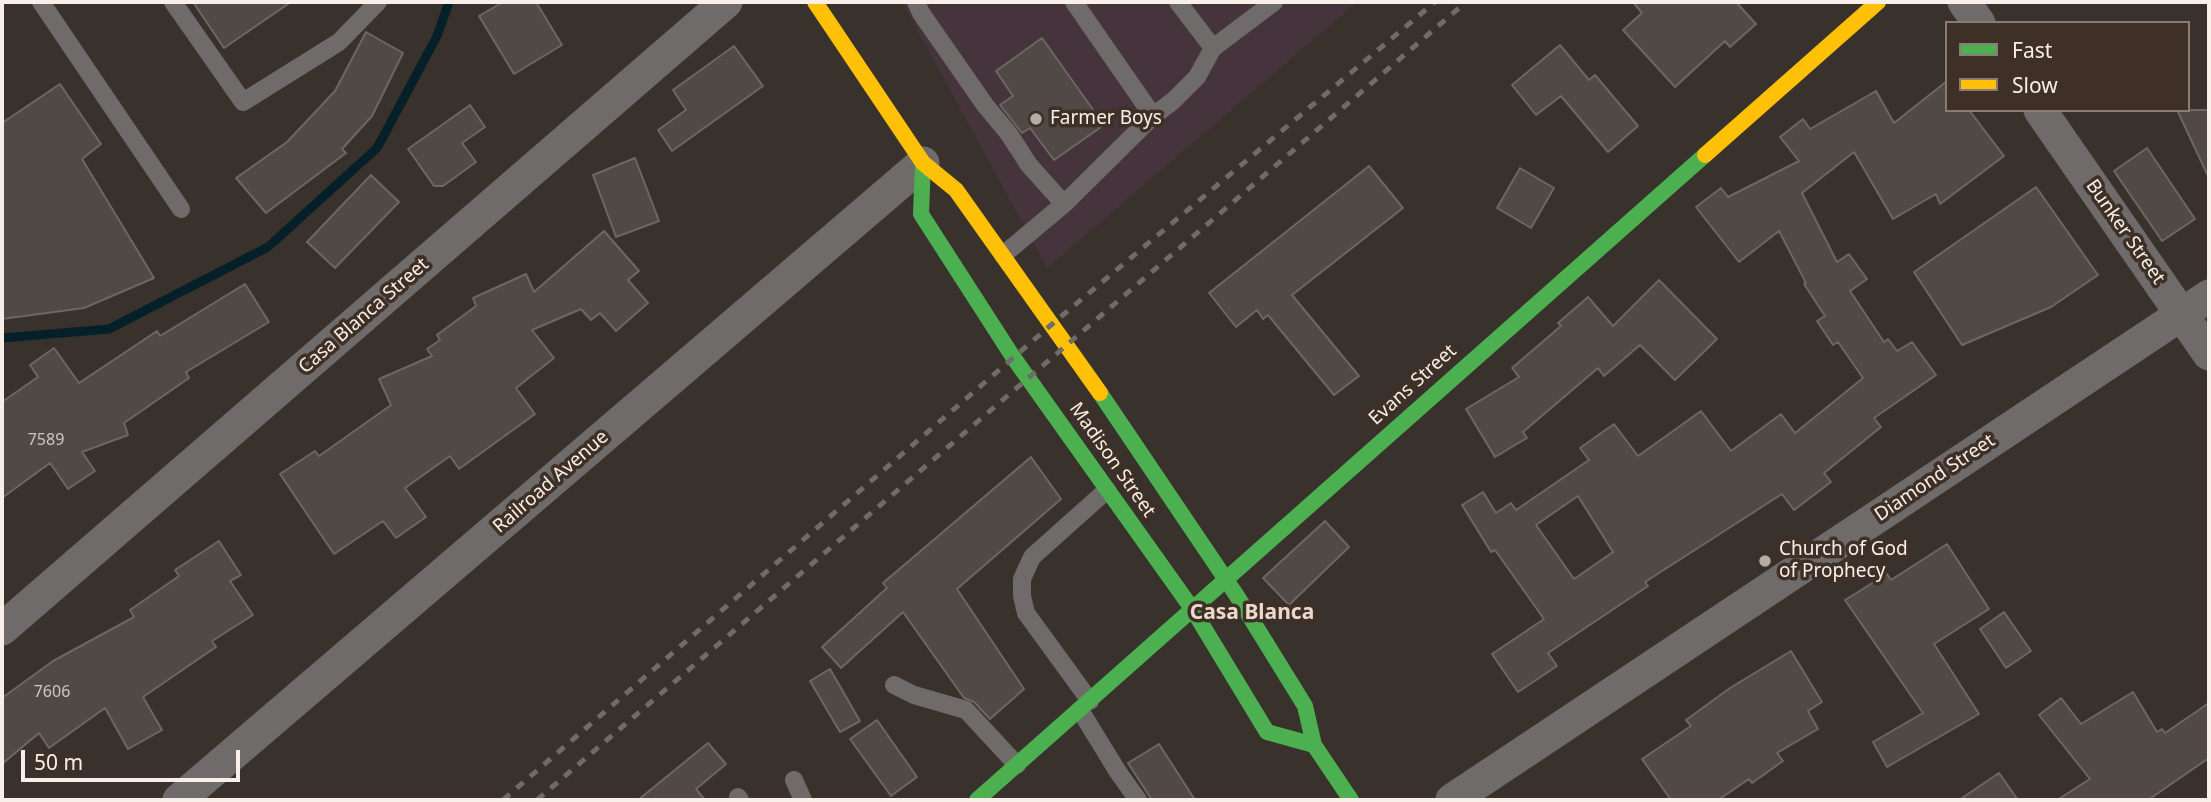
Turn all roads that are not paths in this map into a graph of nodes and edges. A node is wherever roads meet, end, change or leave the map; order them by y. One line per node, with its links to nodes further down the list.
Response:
1 (41, 2): 19 (lane)
2 (173, 2): 3 (lane)
3 (378, 2)
4 (726, 2): 26 (street, Casa Blanca Street)
5 (843, 2): 12 (lane)
6 (916, 2): 18 (lane)
7 (1074, 2): 16 (lane)
8 (1178, 2): 14 (lane)
9 (1274, 2): 14 (lane)
10 (1878, 2): 24 (street, Evans Street)
11 (1964, 2): 13 (street)
12 (819, 8): 17 (street, Madison Street)
13 (1978, 21)
14 (1213, 48): 16 (lane)
15 (2042, 112): 21 (street, Bunker Street)
16 (1153, 116): 18 (lane)
17 (923, 163): 20 (street, Madison Street); 23 (street, Madison Street); 32 (street, Railroad Avenue)
18 (1064, 204): 20 (lane)
19 (181, 209)
20 (1003, 255): 24 (street, Madison Street)
21 (2196, 305): 22 (street, Bunker Street); 37 (street, Diamond Street)
22 (2209, 354)
23 (1107, 491): 25 (street, Madison Street); 28 (lane)
24 (1226, 579): 25 (street, Evans Street); 29 (street, Madison Street)
25 (1193, 610): 28 (street, Evans Street); 29 (street, Madison Street)
26 (2, 629)
27 (894, 685): 30 (lane)
28 (1085, 705): 30 (street, Evans Street); 35 (lane)
29 (1314, 746): 36 (street, Madison Street)
30 (1017, 765): 34 (street, Evans Street)
31 (793, 780): 33 (lane)
32 (178, 800)
33 (803, 800)
34 (977, 800)
35 (1138, 800)
36 (1351, 800)
37 (1452, 800)

